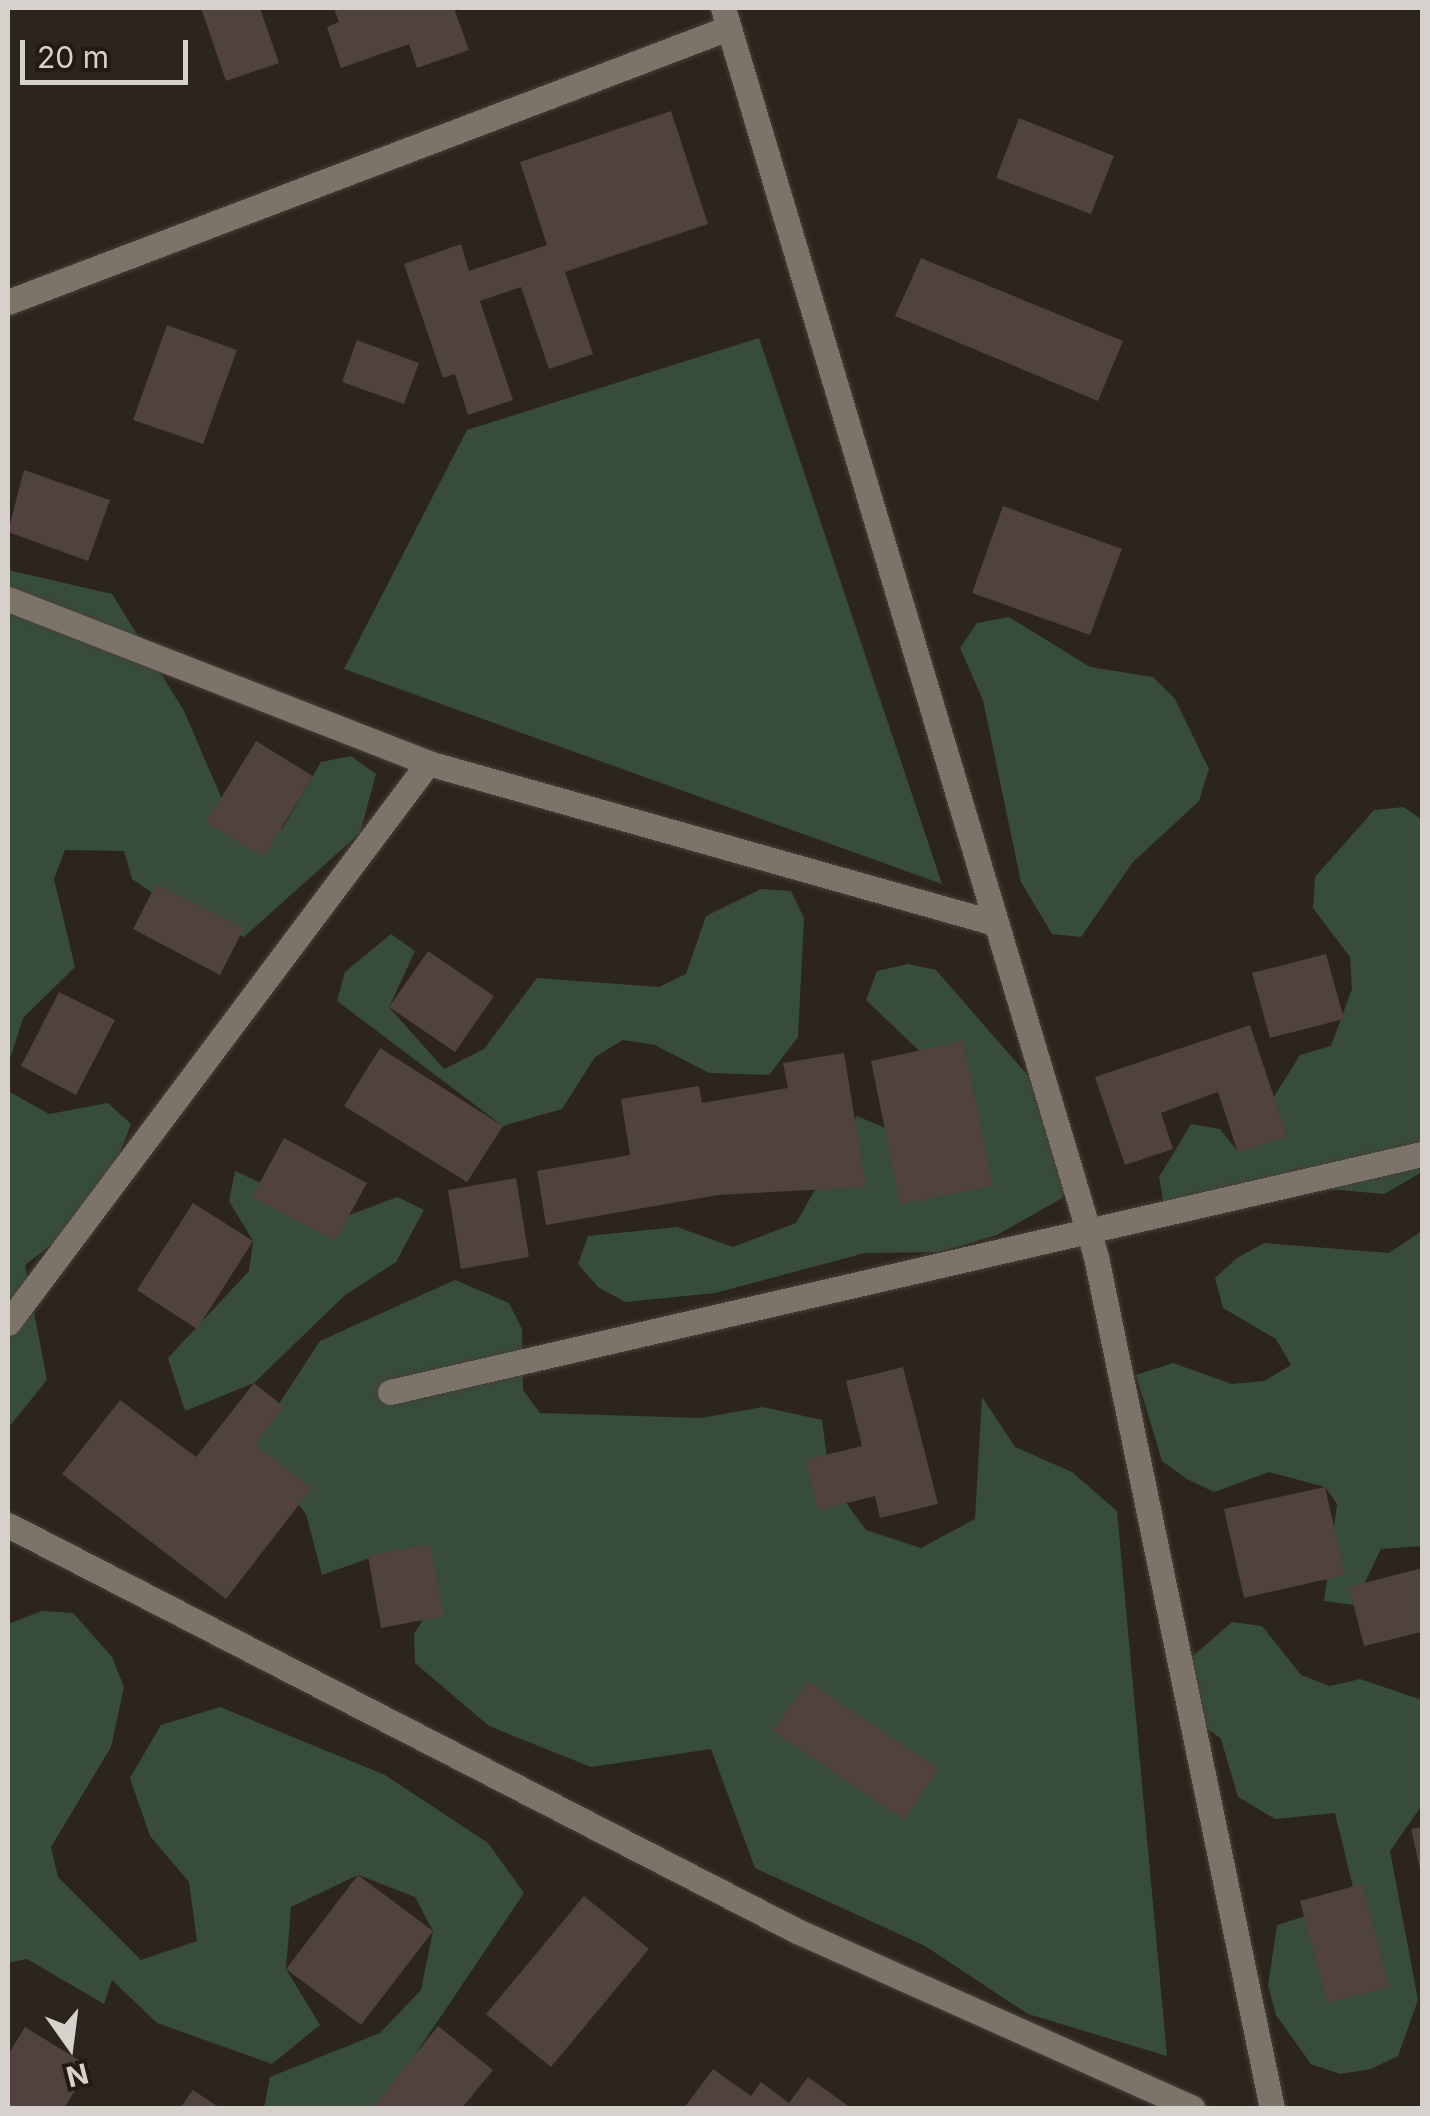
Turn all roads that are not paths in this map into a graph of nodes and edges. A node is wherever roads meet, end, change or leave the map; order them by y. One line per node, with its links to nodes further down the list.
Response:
1 (725, 18): 2 (street); 5 (street)
2 (8, 302)
3 (8, 599): 4 (street)
4 (428, 764): 5 (street); 8 (street)
5 (996, 923): 7 (street)
6 (1422, 1154): 7 (street)
7 (1090, 1236): 9 (street); 12 (street)
8 (8, 1323)
9 (390, 1392)
10 (8, 1525): 11 (street)
11 (1192, 2108)
12 (1272, 2108)

